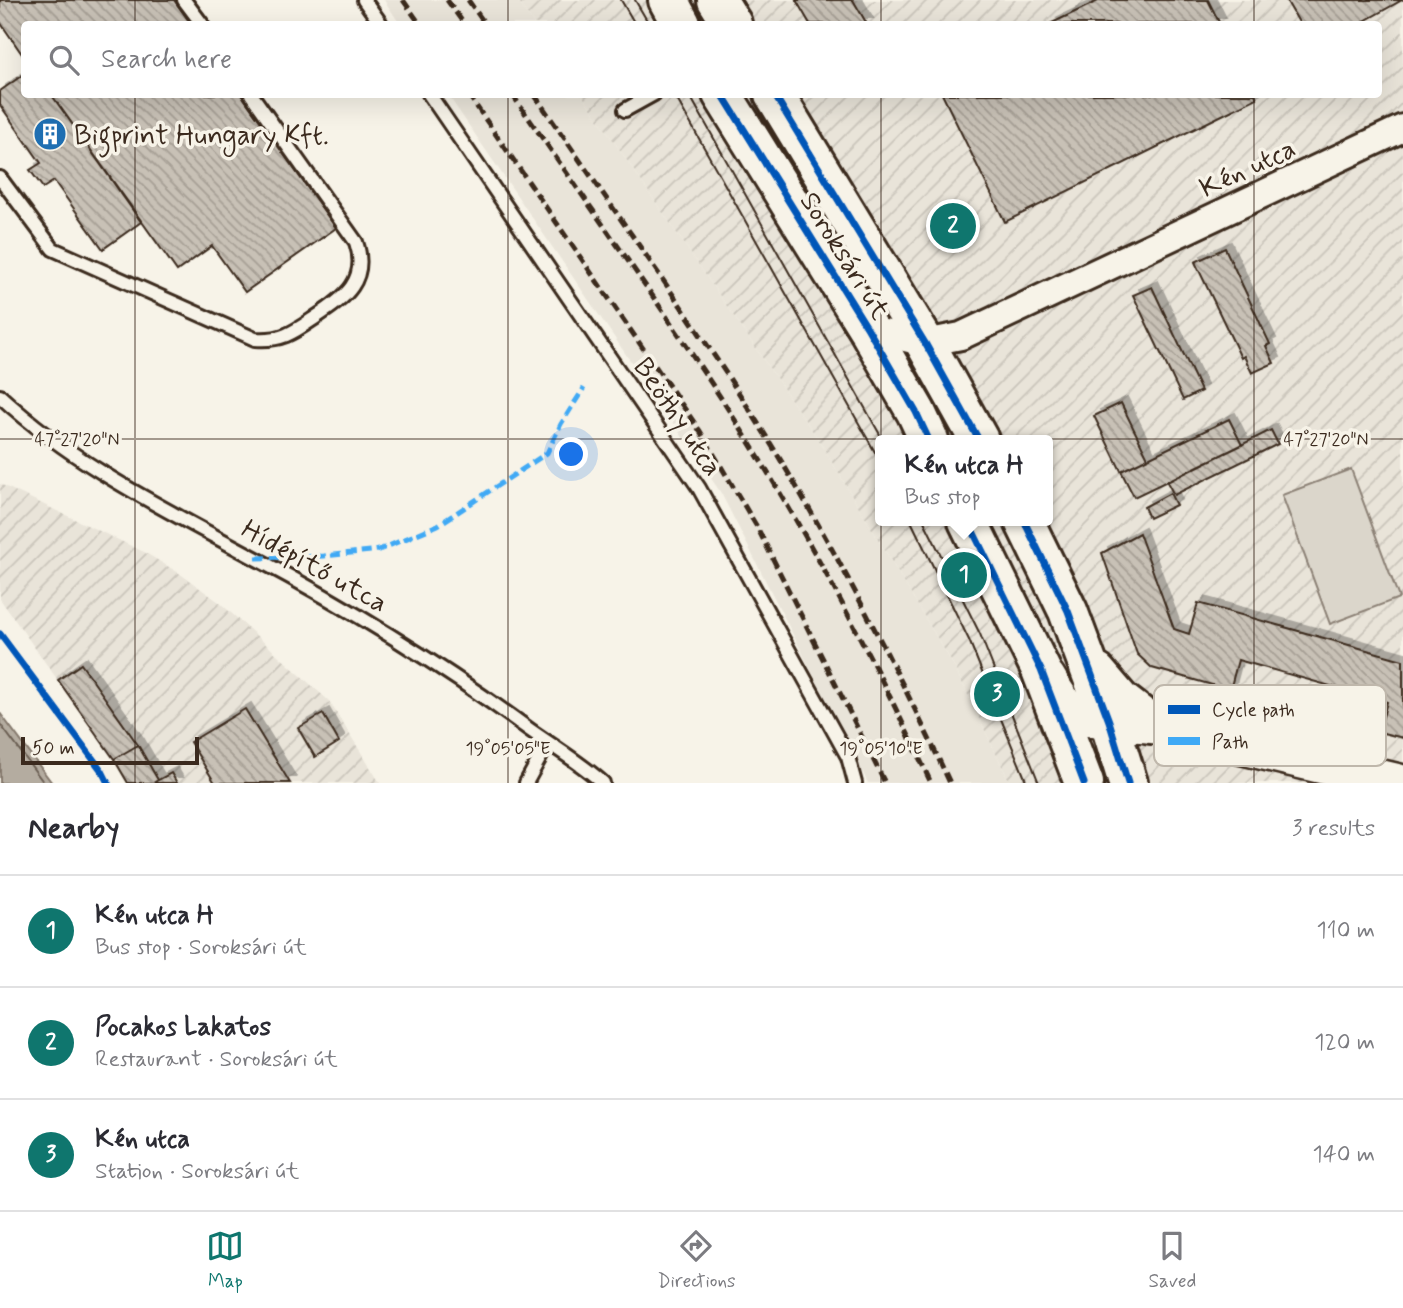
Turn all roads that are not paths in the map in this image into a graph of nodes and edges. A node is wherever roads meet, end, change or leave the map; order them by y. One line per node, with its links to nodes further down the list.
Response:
1 (184, 0): 5 (lane)
2 (364, 0): 6 (lane)
3 (668, 0): 7 (main road)
4 (717, 0): 8 (main road)
5 (200, 21)
6 (379, 21)
7 (679, 21)
8 (730, 21)
9 (254, 98): 16 (lane)
10 (432, 98): 34 (lane, Beöthy utca)
11 (647, 98): 14 (lane)
12 (724, 98): 17 (main road, Soroksári út)
13 (776, 98): 18 (main road, Soroksári út)
14 (625, 110)
15 (1403, 128): 18 (street, Kén utca)
16 (0, 178)
17 (868, 330): 18 (street, Kén utca); 20 (main road, Soroksári út)
18 (925, 342): 20 (street); 21 (main road, Soroksári út)
19 (0, 397): 29 (lane, Hídépítő utca)
20 (923, 426)
21 (976, 435)
22 (970, 526): 25 (main road)
23 (1026, 526): 24 (main road)
24 (1087, 661): 26 (main road); 28 (main road)
25 (1041, 670): 28 (street); 31 (main road)
26 (1151, 724): 27 (street); 28 (street)
27 (1154, 725)
28 (1113, 732): 31 (street); 35 (main road)
29 (548, 743): 32 (lane); 33 (lane, Hídépítő utca)
30 (1328, 766): 36 (street)
31 (1083, 781)
32 (526, 783)
33 (603, 783)
34 (855, 783)
35 (1128, 783)
36 (1399, 783)

